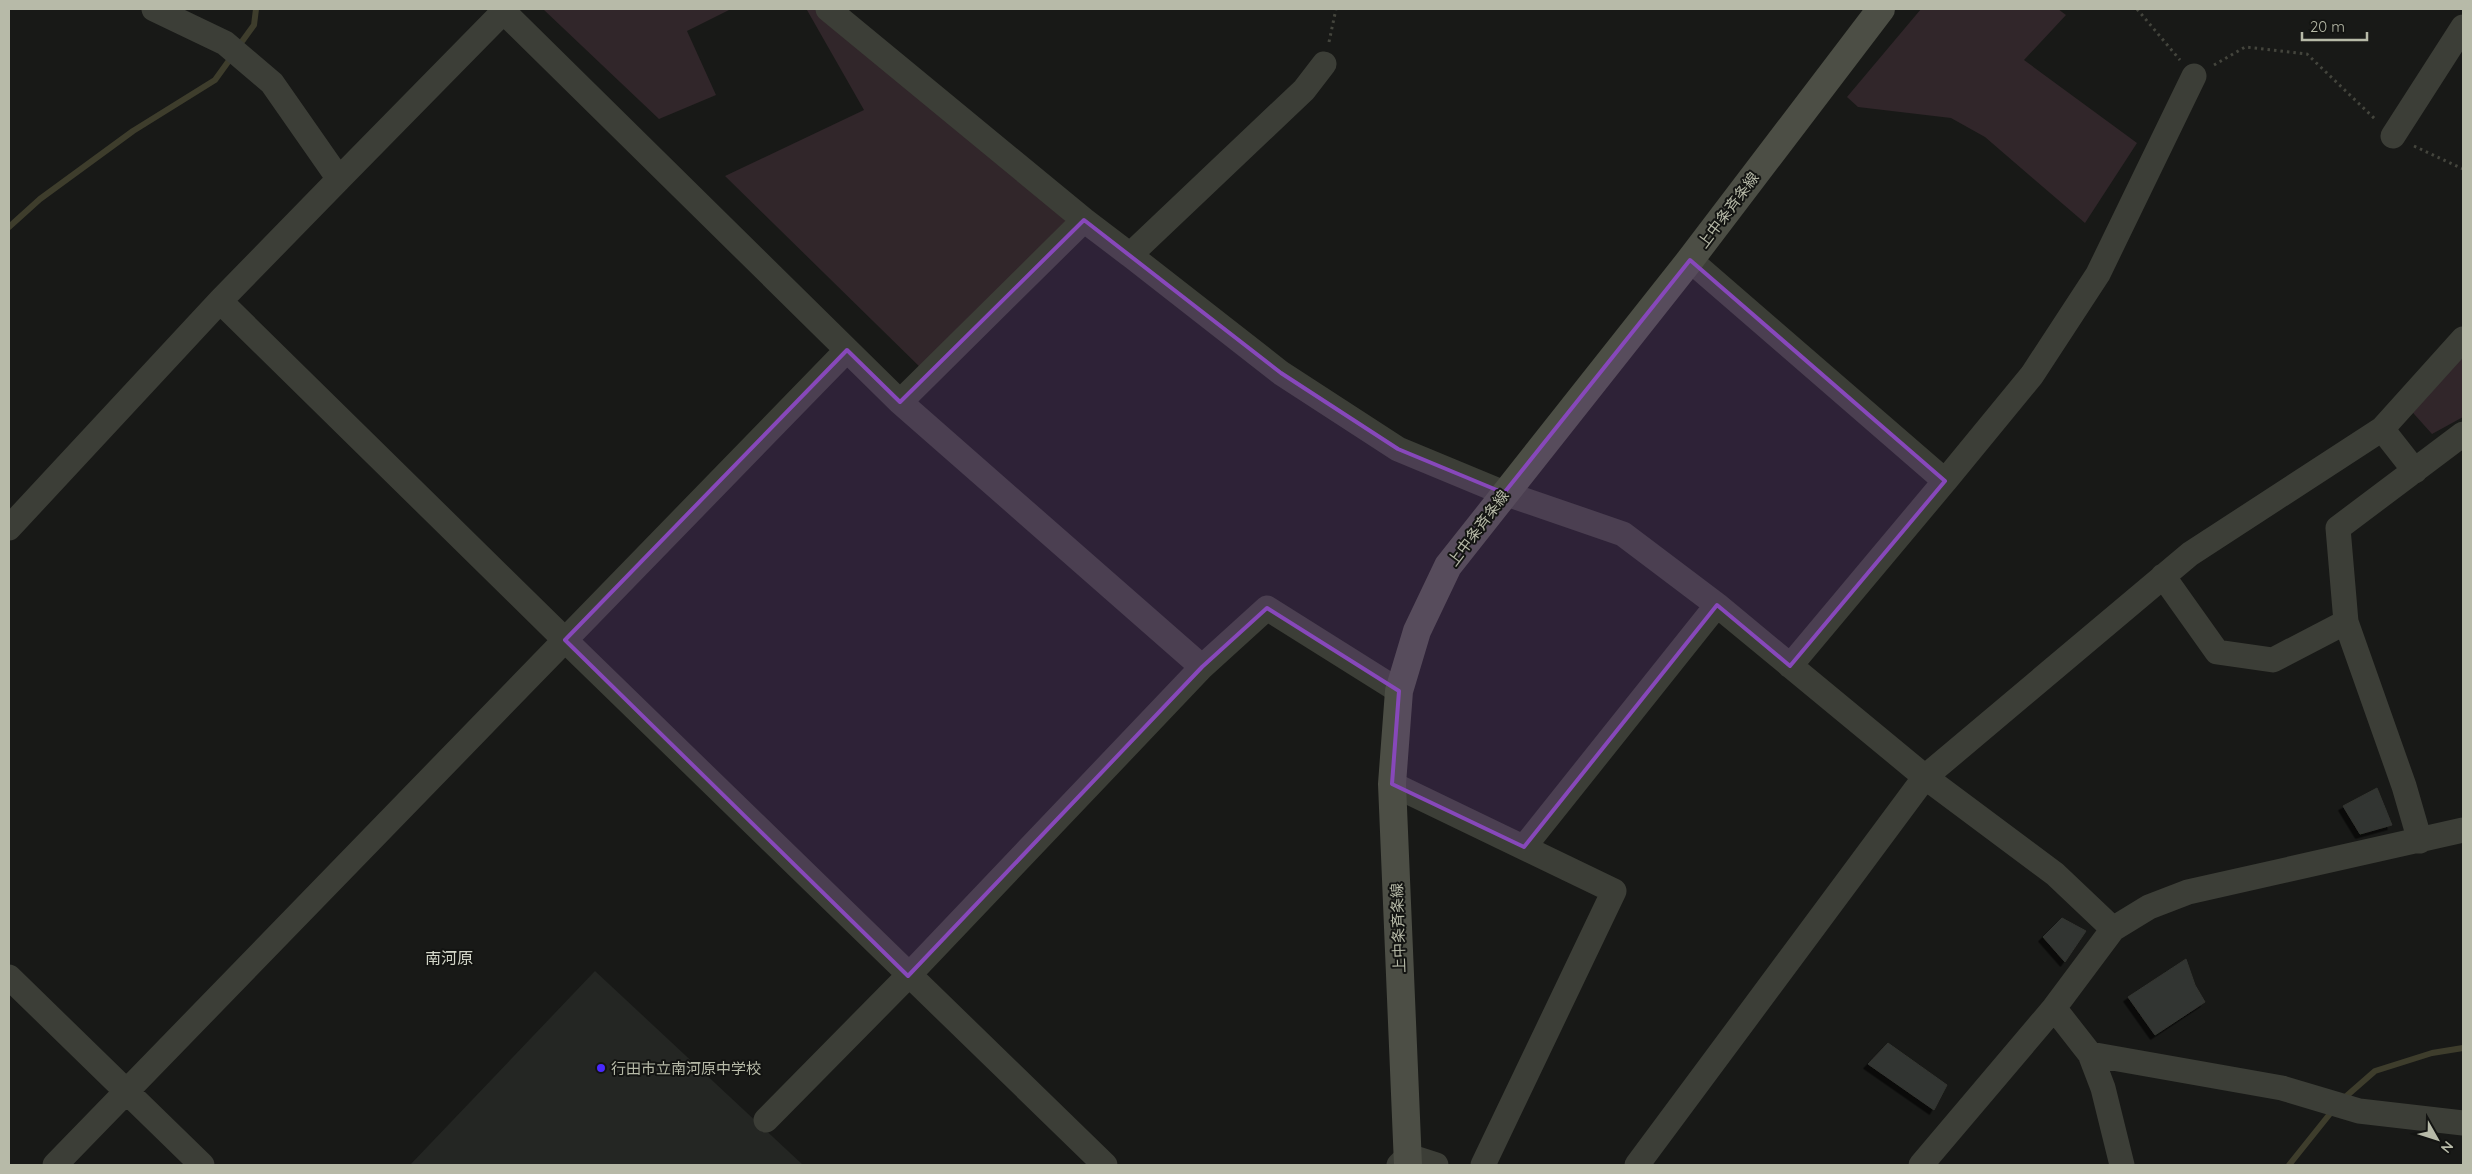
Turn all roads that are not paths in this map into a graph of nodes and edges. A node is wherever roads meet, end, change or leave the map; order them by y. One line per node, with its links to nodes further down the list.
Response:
1 (154, 9): 9 (street)
2 (828, 9): 10 (street)
3 (1881, 9): 12 (main road, 上中条斉条線)
4 (505, 10): 9 (street); 15 (street)
5 (2463, 27): 8 (street)
6 (1324, 64): 11 (street)
7 (2194, 76): 20 (street)
8 (2393, 136)
9 (339, 178): 13 (street)
10 (1084, 220): 11 (street); 16 (street)
11 (1130, 255): 21 (street)
12 (1690, 260): 20 (street); 21 (main road, 上中条斉条線)
13 (220, 301): 22 (street); 26 (street)
14 (2463, 340): 17 (street)
15 (847, 350): 16 (street); 26 (street)
16 (900, 402): 28 (street)
17 (2382, 429): 19 (street); 23 (street)
18 (2463, 434): 19 (street)
19 (2415, 472): 25 (street)
20 (1945, 482): 27 (street)
21 (1504, 493): 24 (street); 29 (main road, 上中条斉条線)
22 (9, 528)
23 (2163, 576): 25 (street); 30 (street)
24 (1717, 605): 27 (street); 34 (street)
25 (2346, 622): 33 (street)
26 (565, 640): 36 (street); 40 (street)
27 (1790, 666): 30 (street)
28 (1202, 667): 29 (street); 36 (street)
29 (1399, 691): 31 (main road, 上中条斉条線)
30 (1925, 777): 35 (street); 49 (street)
31 (1392, 784): 34 (street); 43 (main road, 上中条斉条線)
32 (2463, 830): 33 (street)
33 (2420, 841): 35 (street)
34 (1524, 847): 48 (street)
35 (2113, 929): 38 (street)
36 (908, 976): 41 (street); 46 (street)
37 (9, 977): 40 (street)
38 (2054, 1008): 39 (street); 50 (street)
39 (2090, 1054): 42 (street); 51 (street)
40 (128, 1092): 44 (street); 45 (street)
41 (766, 1120)
42 (2463, 1123)
43 (1405, 1162): 47 (street)
44 (55, 1165)
45 (202, 1165)
46 (1105, 1165)
47 (1436, 1165)
48 (1483, 1165)
49 (1637, 1165)
50 (1921, 1165)
51 (2122, 1165)

